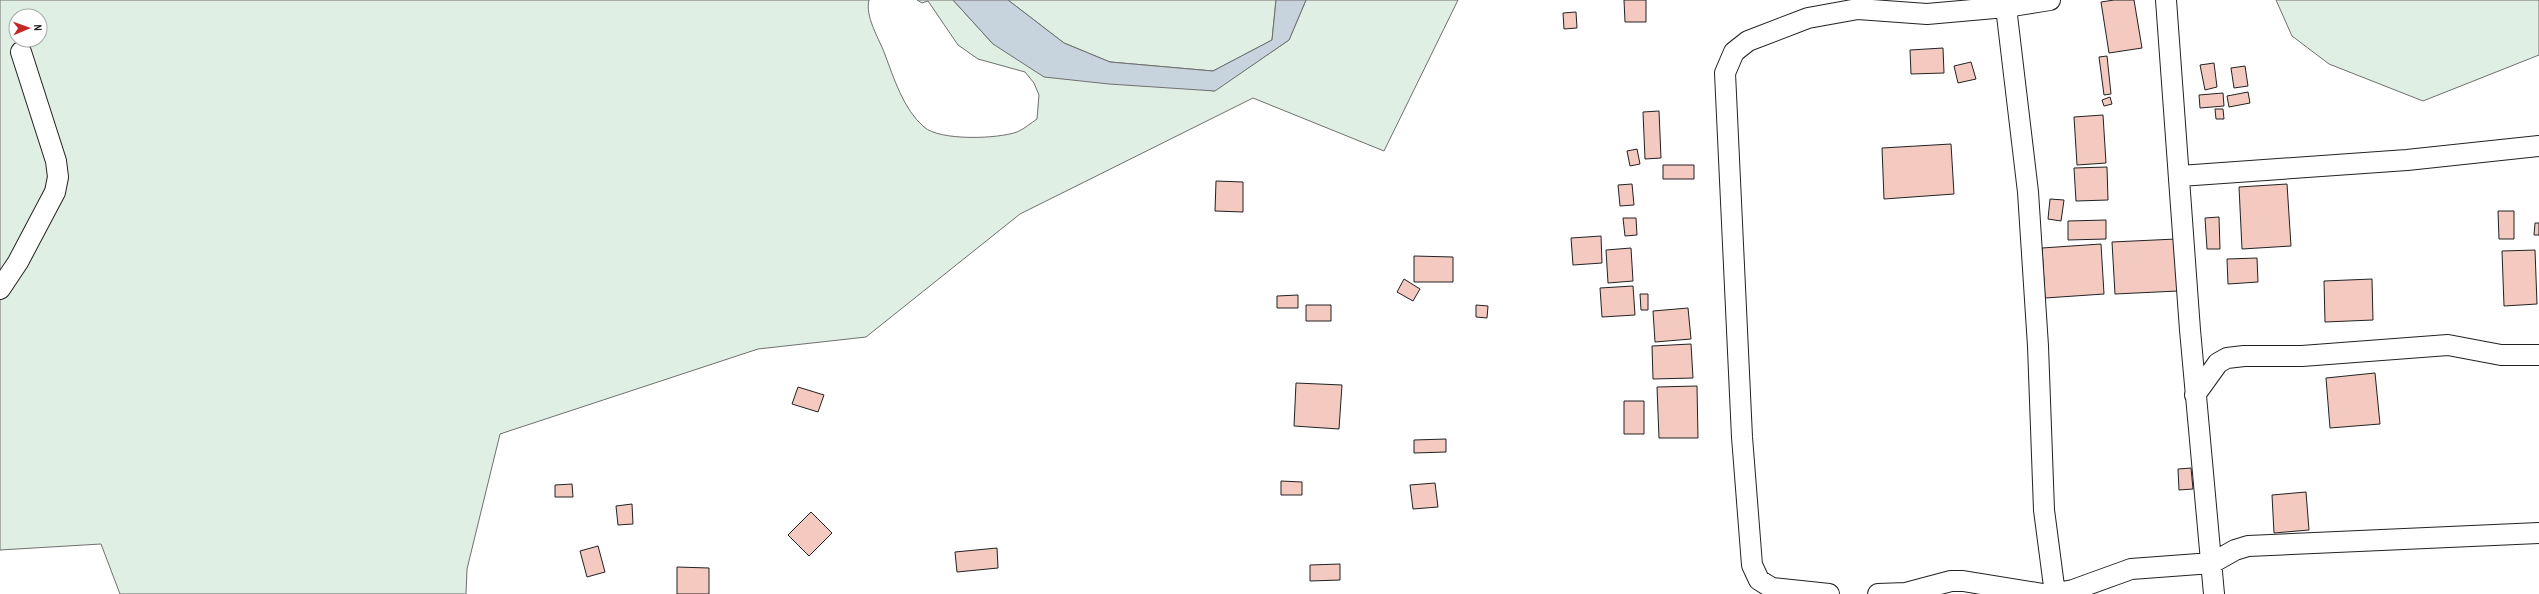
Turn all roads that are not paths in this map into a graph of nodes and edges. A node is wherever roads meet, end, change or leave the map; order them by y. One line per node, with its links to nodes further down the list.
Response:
1 (2050, 0): 3 (street)
2 (2166, 0): 6 (street)
3 (2006, 7): 13 (street); 16 (street)
4 (20, 52): 7 (street)
5 (2539, 146): 6 (street)
6 (2180, 176): 9 (street)
7 (0, 289)
8 (2539, 355): 9 (street)
9 (2196, 395): 11 (street)
10 (2539, 532): 11 (street)
11 (2212, 563): 16 (street); 17 (street)
12 (1906, 593): 14 (street); 15 (street)
13 (1829, 594)
14 (1878, 594)
15 (2042, 594)
16 (2053, 594)
17 (2214, 594)

